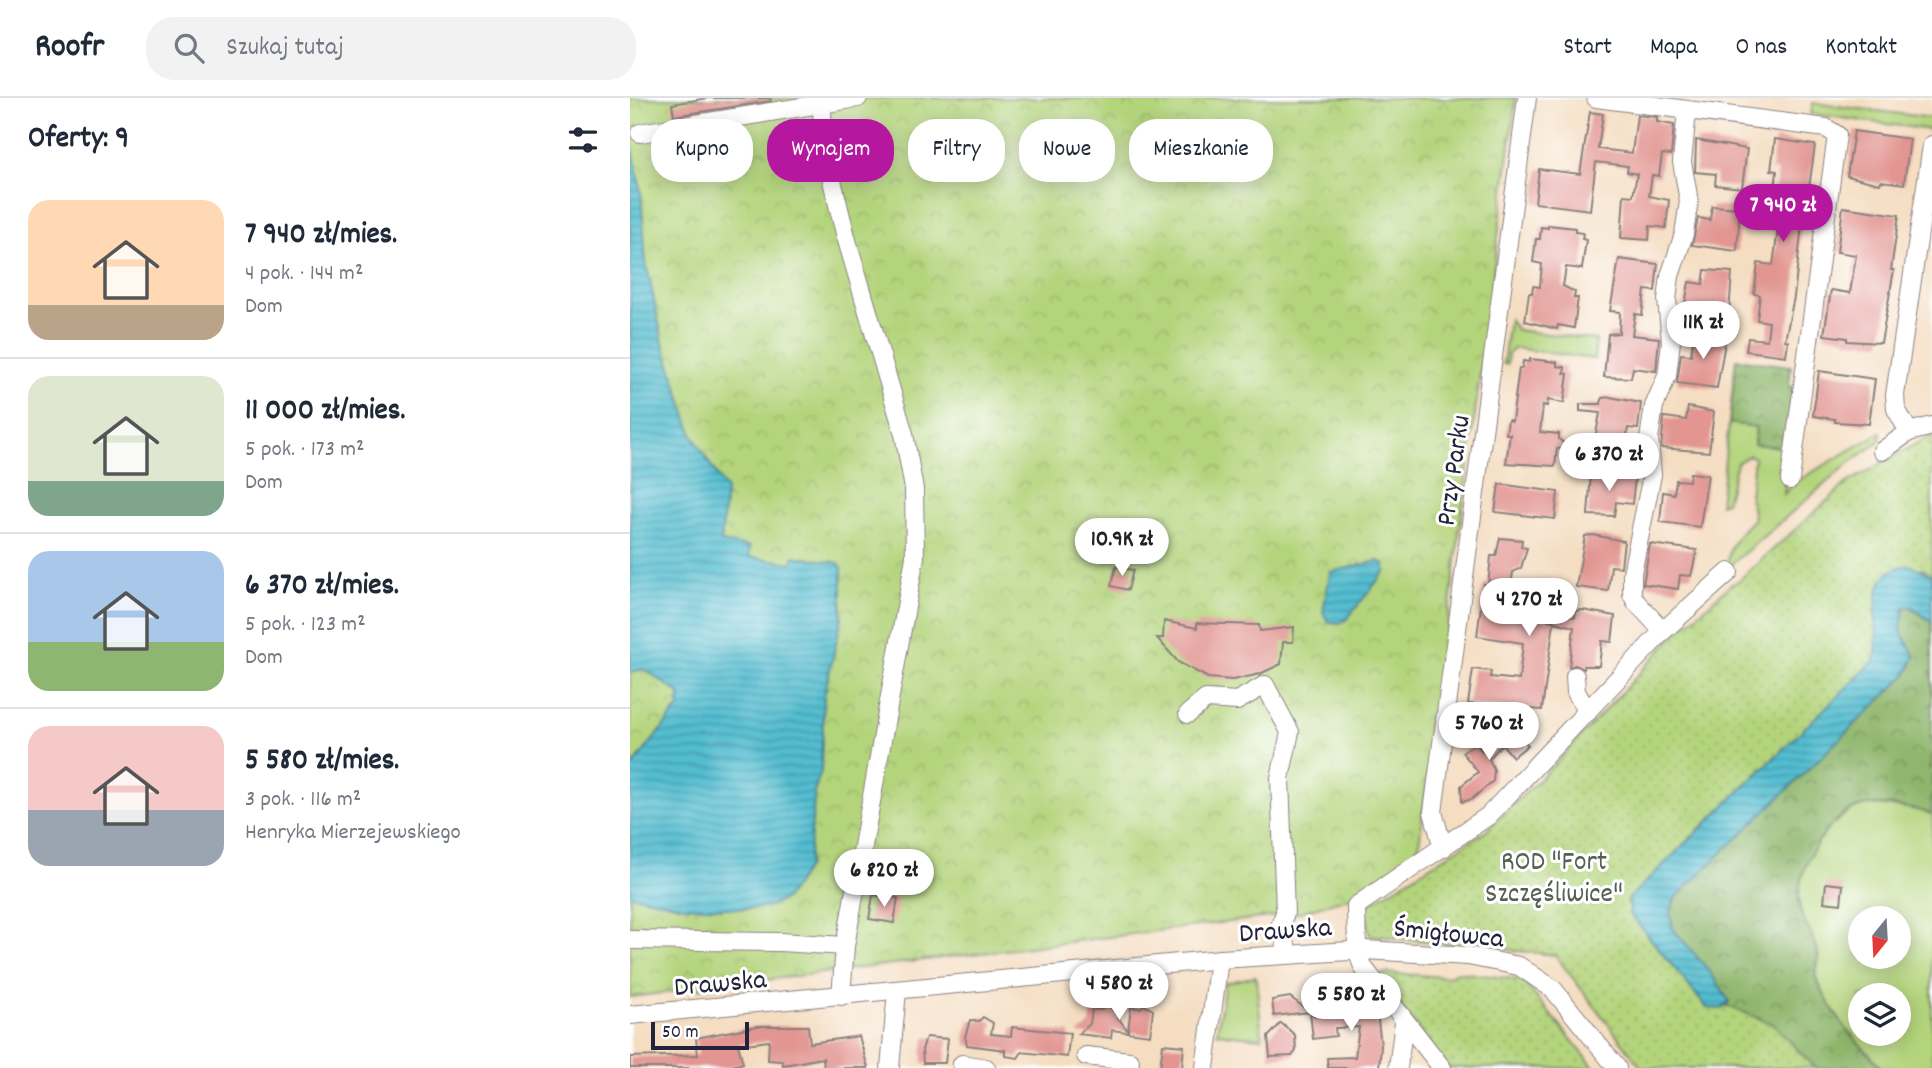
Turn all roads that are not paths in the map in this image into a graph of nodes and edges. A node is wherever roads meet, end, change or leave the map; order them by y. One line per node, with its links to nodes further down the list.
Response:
1 (858, 98): 4 (street)
2 (1527, 98): 17 (street, Przy Parku)
3 (1596, 98): 5 (street)
4 (820, 101): 6 (street); 20 (street)
5 (1687, 111): 11 (street); 13 (street)
6 (640, 133)
7 (1932, 145): 9 (street)
8 (1932, 426): 9 (street)
9 (1909, 432): 10 (street)
10 (1882, 451)
11 (1790, 480)
12 (1729, 572): 13 (street, Drawska)
13 (1660, 627): 15 (street, Drawska)
14 (1575, 676): 15 (street)
15 (1588, 712): 17 (street, Drawska)
16 (1188, 714): 18 (street)
17 (1443, 848): 21 (street, Drawska)
18 (1287, 931): 21 (street, Drawska); 22 (street, Drawska)
19 (630, 940): 20 (street)
20 (845, 946): 24 (street)
21 (1357, 950): 26 (street); 35 (street, Śmigłowca)
22 (1219, 959): 23 (street, Drawska); 32 (street)
23 (897, 991): 24 (street, Drawska); 29 (street)
24 (841, 996): 25 (street, Drawska)
25 (630, 1015)
26 (1404, 1021): 33 (street); 34 (street)
27 (1086, 1056): 31 (street)
28 (962, 1064): 30 (street)
29 (890, 1068)
30 (986, 1068)
31 (1129, 1068)
32 (1205, 1068)
33 (1398, 1068)
34 (1442, 1068)
35 (1617, 1068)

